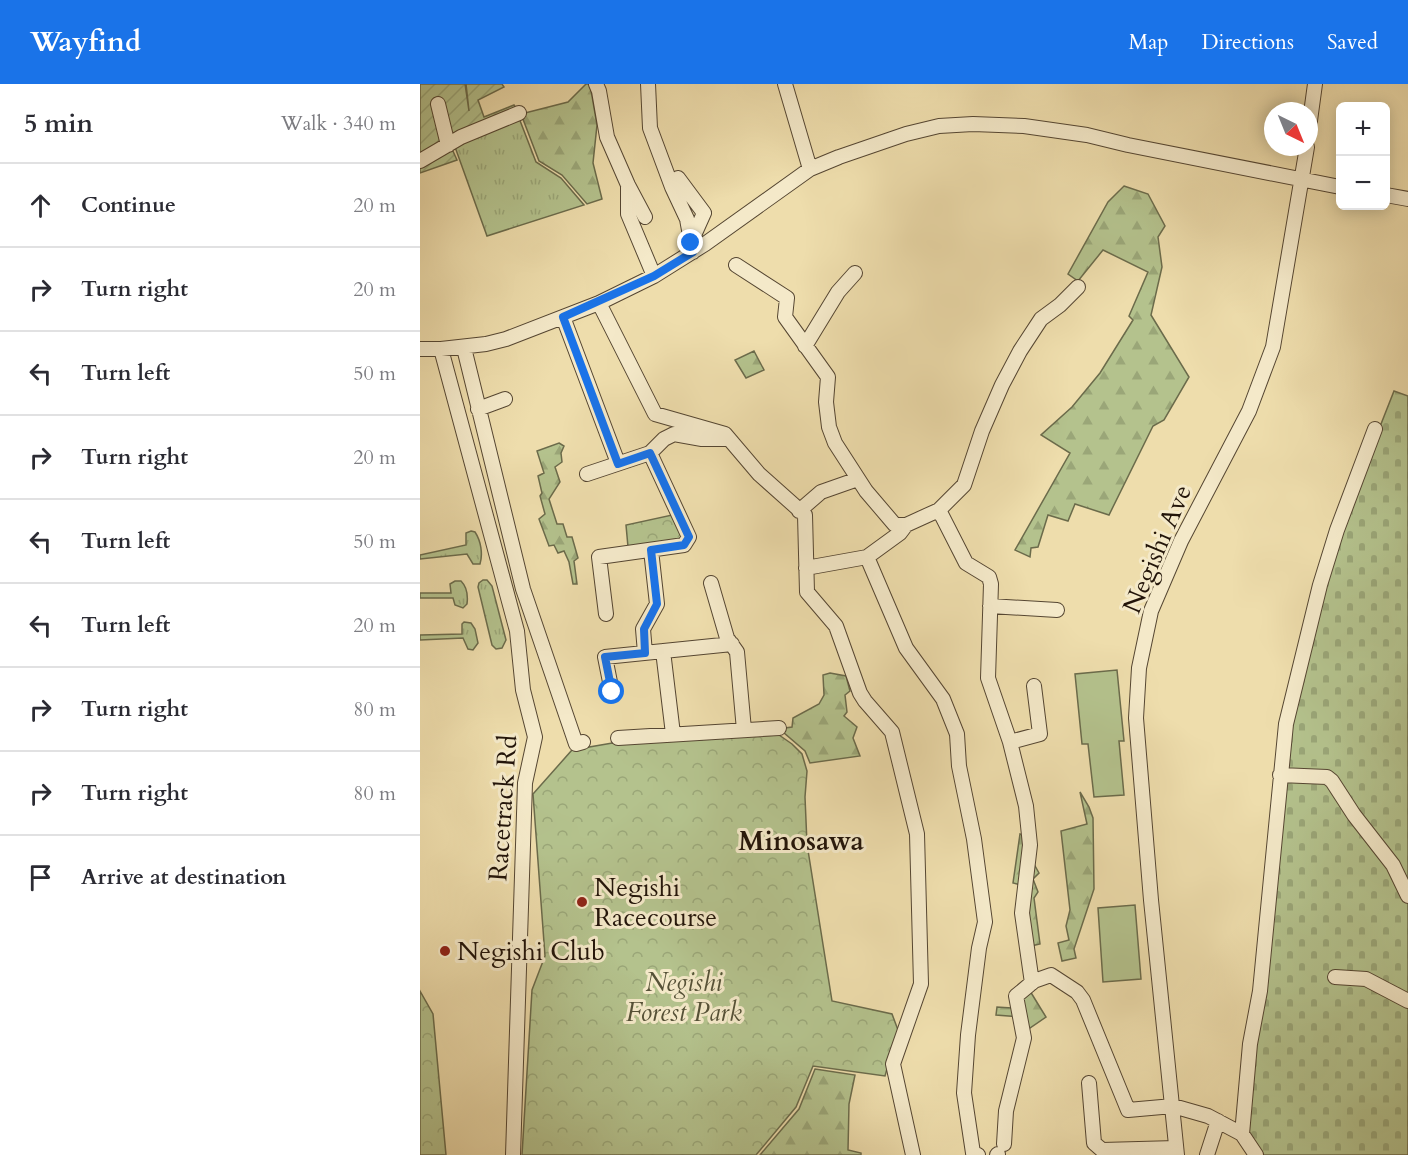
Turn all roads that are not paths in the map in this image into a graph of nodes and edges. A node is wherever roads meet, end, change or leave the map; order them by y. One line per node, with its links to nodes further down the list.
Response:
1 (596, 84): 13 (street)
2 (648, 84): 18 (street)
3 (785, 84): 11 (street)
4 (1315, 84): 5 (street)
5 (1313, 102)
6 (438, 104): 8 (street)
7 (519, 113): 8 (street)
8 (448, 145): 10 (street)
9 (1306, 156): 12 (street, Negishi Ave)
10 (420, 161)
11 (810, 169): 12 (street); 18 (street)
12 (1302, 181): 14 (street); 64 (street, Negishi Ave)
13 (628, 185): 17 (street); 21 (street)
14 (1336, 186)
15 (1390, 196): 16 (street)
16 (1408, 199)
17 (645, 217)
18 (692, 248): 21 (street)
19 (736, 265): 25 (street)
20 (855, 273): 25 (street)
21 (654, 276): 23 (street)
22 (1078, 287): 37 (street)
23 (599, 303): 24 (street); 32 (street)
24 (563, 317): 26 (street); 34 (street)
25 (805, 346): 36 (street)
26 (464, 348): 28 (street); 30 (street)
27 (420, 349): 28 (street)
28 (441, 349): 69 (street, Racetrack Rd)
29 (505, 399): 30 (street)
30 (478, 409): 56 (street)
31 (1375, 429): 58 (street)
32 (729, 439): 33 (street); 38 (street)
33 (650, 453): 34 (street); 40 (street)
34 (618, 464): 35 (street)
35 (587, 474)
36 (858, 479): 38 (street); 39 (street)
37 (939, 510): 39 (street); 44 (street)
38 (799, 511): 42 (street)
39 (906, 525): 41 (street)
40 (651, 550): 46 (street); 49 (street)
41 (867, 557): 42 (street); 71 (street)
42 (806, 568): 70 (street)
43 (711, 583): 47 (street)
44 (990, 606): 45 (street); 57 (street)
45 (1057, 610)
46 (606, 614)
47 (732, 644): 48 (street); 53 (street)
48 (663, 651): 49 (street); 54 (street)
49 (645, 653): 51 (street)
50 (1034, 686): 57 (street)
51 (612, 692)
52 (779, 728): 53 (street)
53 (744, 730): 54 (street)
54 (673, 734): 55 (street)
55 (618, 738)
56 (583, 742)
57 (1010, 742): 61 (street)
58 (1280, 775): 59 (street); 66 (street)
59 (1408, 896)
60 (1335, 977): 62 (street)
61 (1032, 983): 64 (street); 67 (street)
62 (1408, 1001)
63 (1089, 1083): 68 (street)
64 (1171, 1100): 65 (street); 68 (street, Negishi Ave)
65 (1218, 1121): 66 (street); 72 (street)
66 (1242, 1134): 73 (street)
67 (1000, 1151)
68 (1177, 1152)
69 (513, 1155)
70 (913, 1155)
71 (978, 1155)
72 (1207, 1155)
73 (1256, 1155)

